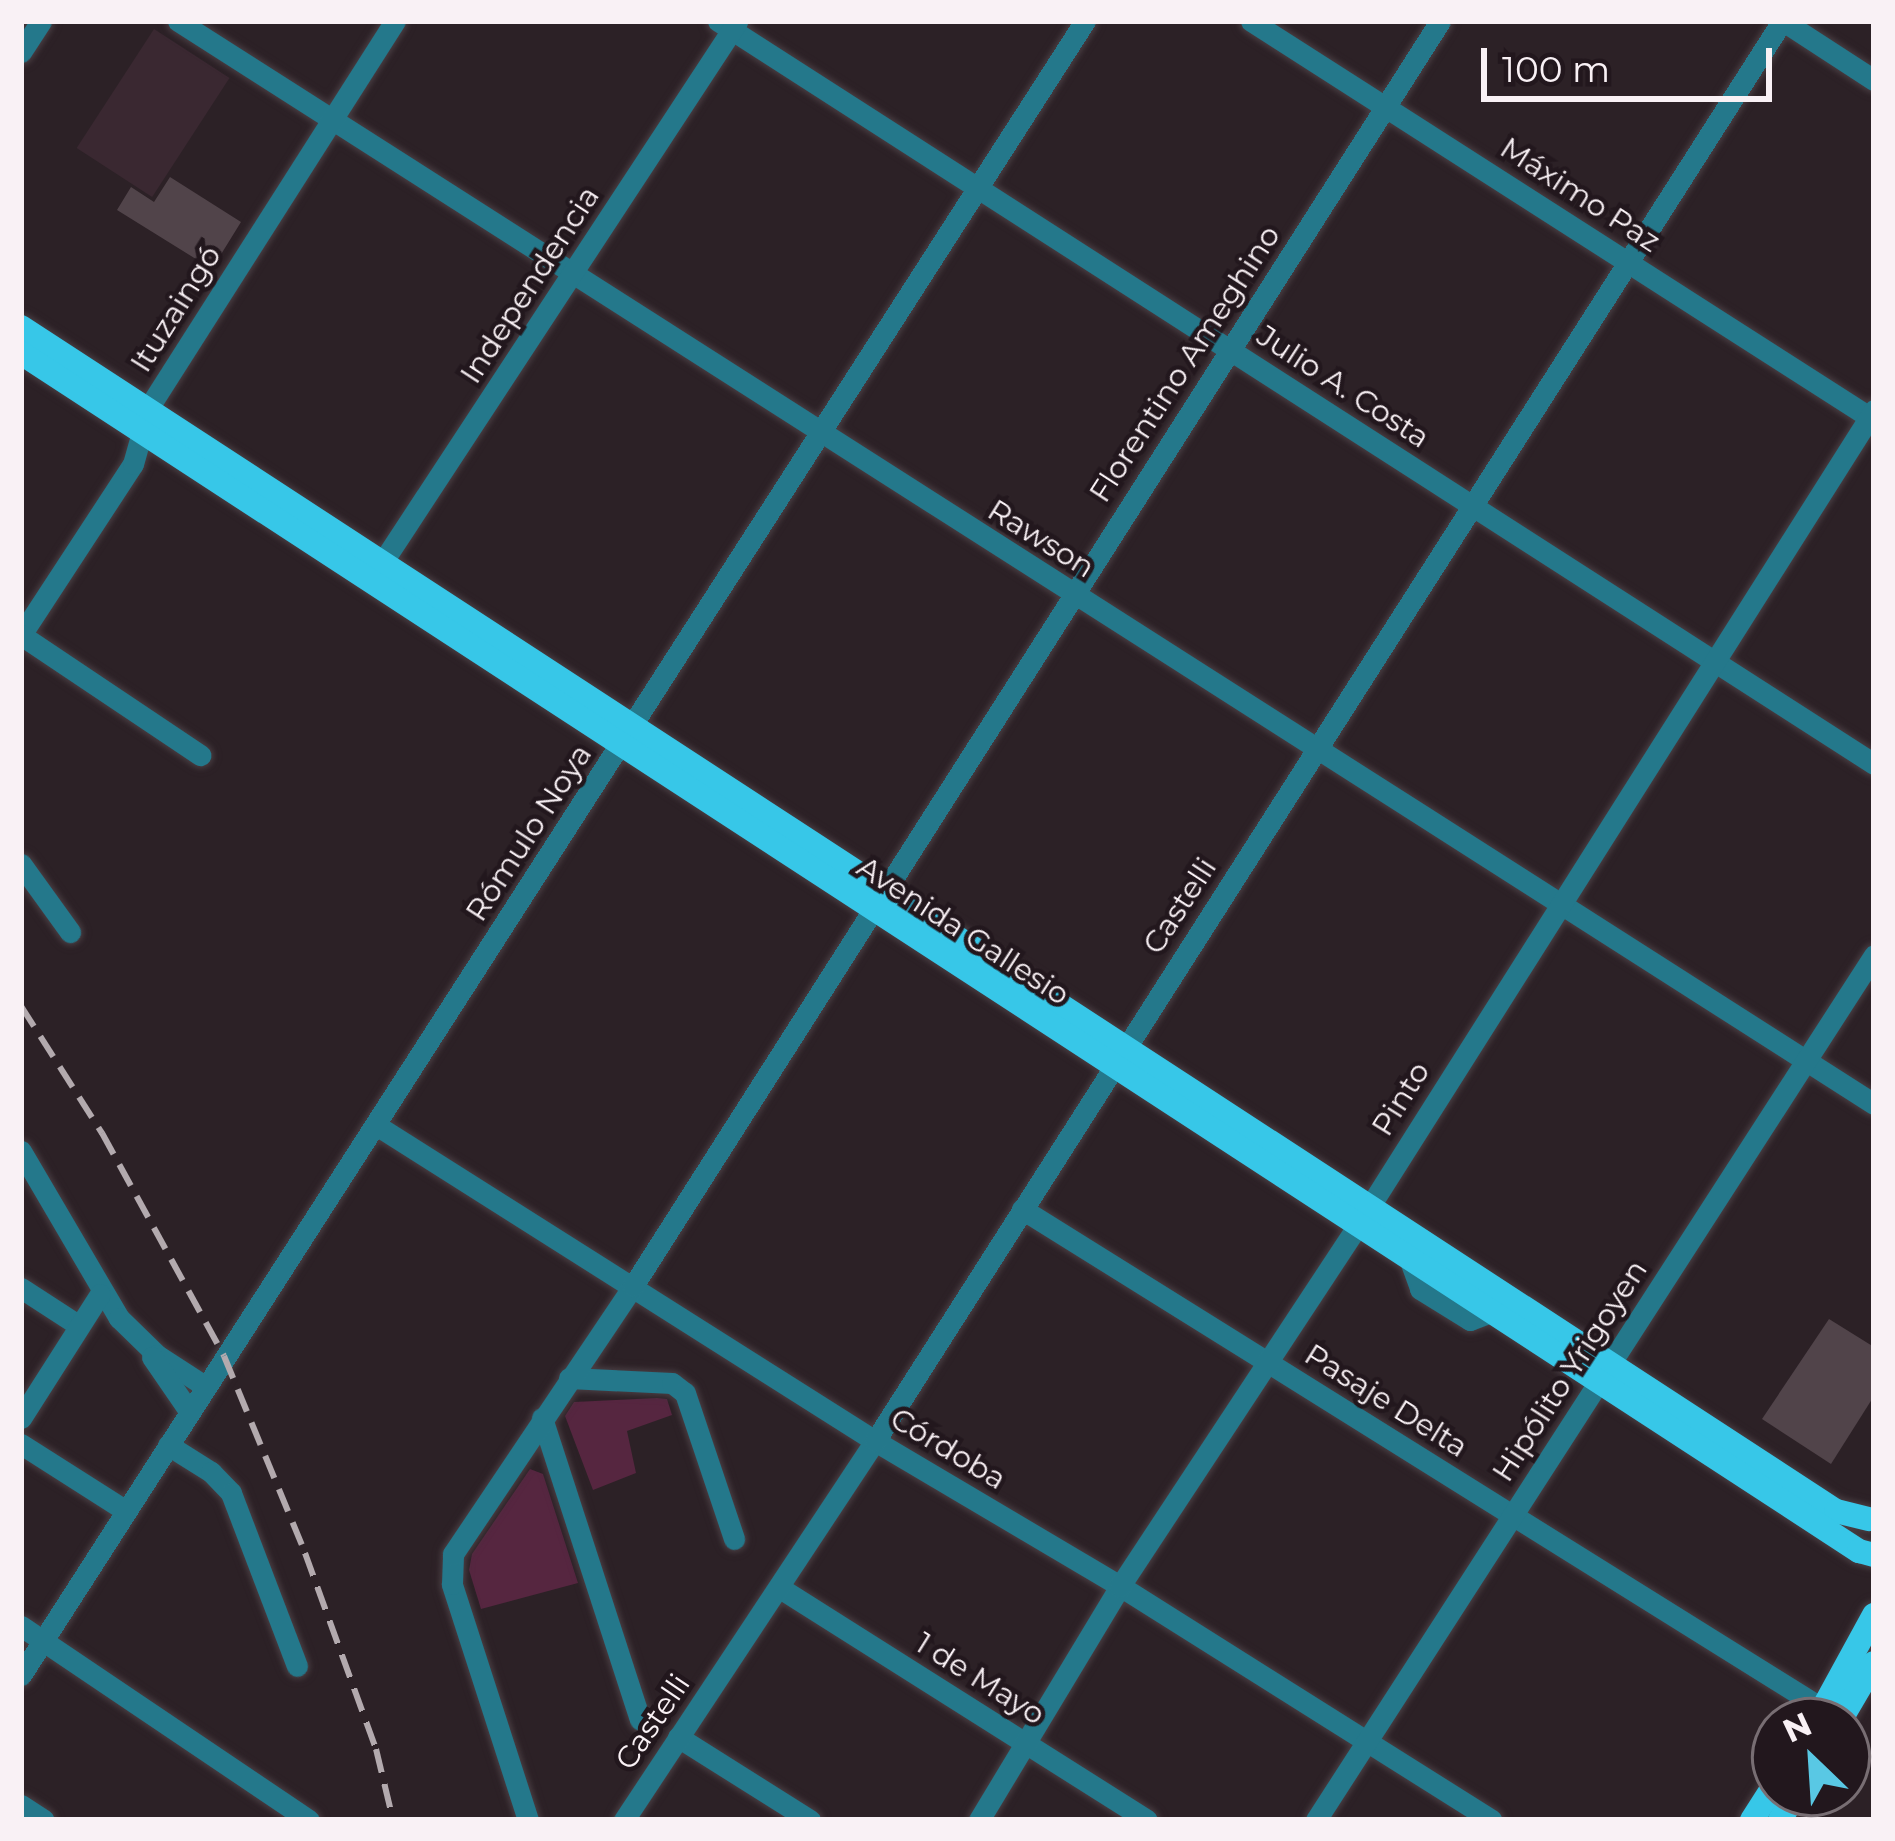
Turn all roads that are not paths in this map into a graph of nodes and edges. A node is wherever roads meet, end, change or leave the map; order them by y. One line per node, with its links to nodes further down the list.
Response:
1 (41, 21): 9 (street)
2 (178, 21): 12 (street, Rawson)
3 (394, 21): 12 (street, Ituzaingó)
4 (1085, 21): 13 (street, Rómulo Noya)
5 (1252, 21): 11 (street, Máximo Paz)
6 (1440, 21): 11 (street, Florentino Ameghino)
7 (1782, 21): 10 (street); 14 (street, Castelli)
8 (729, 24): 13 (street, Julio A. Costa); 15 (street, Independencia)
9 (21, 52)
10 (1874, 80)
11 (1387, 105): 14 (street, Máximo Paz); 17 (street, Florentino Ameghino)
12 (333, 118): 15 (street, Rawson); 20 (street, Ituzaingó)
13 (978, 188): 17 (street, Julio A. Costa); 21 (street, Rómulo Noya)
14 (1628, 262): 19 (street, Máximo Paz); 22 (street, Castelli)
15 (573, 274): 21 (street, Rawson); 23 (street, Independencia)
16 (21, 327): 20 (main road, Avenida Gallesio)
17 (1230, 350): 22 (street, Julio A. Costa); 24 (street, Florentino Ameghino)
18 (21, 352): 20 (main road, Avenida Gallesio)
19 (1873, 416): 26 (street, Pinto)
20 (145, 418): 23 (main road, Avenida Gallesio); 25 (street, Ituzaingó)
21 (820, 434): 24 (street, Rawson); 27 (street, Rómulo Noya)
22 (1472, 506): 26 (street, Julio A. Costa); 28 (street, Castelli)
23 (377, 571): 27 (main road, Avenida Gallesio)
24 (1074, 595): 28 (street, Rawson); 32 (street, Florentino Ameghino)
25 (21, 635): 29 (street)
26 (1712, 661): 30 (street, Julio A. Costa); 33 (street, Pinto)
27 (628, 734): 32 (main road, Avenida Gallesio); 39 (street, Rómulo Noya)
28 (1317, 747): 33 (street, Rawson); 36 (street, Castelli)
29 (200, 755)
30 (1874, 764)
31 (21, 864): 34 (street)
32 (880, 899): 36 (main road, Avenida Gallesio); 43 (street, Florentino Ameghino)
33 (1558, 906): 37 (street, Rawson); 42 (street, Pinto)
34 (70, 932)
35 (1874, 955): 37 (street, Hipólito Yrigoyen)
36 (1120, 1056): 41 (street, Castelli); 42 (main road, Avenida Gallesio)
37 (1806, 1062): 38 (street, Rawson); 49 (street, Hipólito Yrigoyen)
38 (1874, 1104)
39 (376, 1125): 43 (street, Córdoba); 51 (street, Rómulo Noya)
40 (21, 1151): 45 (street)
41 (1022, 1209): 48 (street, Pasaje Delta); 55 (street, Castelli)
42 (1364, 1216): 48 (street, Pinto); 49 (main road, Avenida Gallesio); 49 (main road, Avenida Gallesio)
43 (634, 1286): 50 (street, Florentino Ameghino); 55 (street, Córdoba)
44 (21, 1288): 46 (street)
45 (100, 1294): 46 (street); 47 (street)
46 (78, 1325): 53 (street)
47 (142, 1342): 51 (street); 52 (street)
48 (1267, 1362): 59 (street, Pasaje Delta); 63 (street, Pinto)
49 (1604, 1373): 59 (street, Hipólito Yrigoyen); 60 (main road, Avenida Gallesio); 62 (main road, Avenida Gallesio)
50 (569, 1378): 54 (street, Florentino Ameghino); 61 (street)
51 (205, 1386): 52 (street, Rómulo Noya)
52 (189, 1411): 57 (street, Rómulo Noya)
53 (21, 1418)
54 (542, 1418): 74 (street); 81 (street, Florentino Ameghino)
55 (875, 1441): 63 (street, Córdoba); 64 (street, Castelli)
56 (21, 1444): 58 (street)
57 (168, 1445): 58 (street, Rómulo Noya); 69 (street)
58 (125, 1511): 67 (street, Rómulo Noya)
59 (1512, 1514): 71 (street, Pasaje Delta); 76 (street, Hipólito Yrigoyen)
60 (1872, 1516): 62 (main road)
61 (734, 1539)
62 (1874, 1555)
63 (1120, 1586): 76 (street, Córdoba); 77 (street, Pinto)
64 (780, 1588): 75 (street, Castelli); 77 (street, 1 de Mayo)
65 (1874, 1615): 72 (main road)
66 (21, 1626): 67 (street)
67 (44, 1640): 70 (street, Rómulo Noya); 80 (street)
68 (1874, 1664): 73 (main road)
69 (296, 1666)
70 (21, 1675)
71 (1797, 1697)
72 (1839, 1697)
73 (1847, 1697)
74 (640, 1719)
75 (678, 1737): 82 (street, Castelli); 83 (street)
76 (1366, 1741): 86 (street, Hipólito Yrigoyen); 87 (street, Córdoba)
77 (1026, 1744): 84 (street, Pinto); 85 (street, 1 de Mayo)
78 (21, 1804): 79 (street)
79 (44, 1820)
80 (309, 1820)
81 (528, 1820)
82 (624, 1820)
83 (810, 1820)
84 (979, 1820)
85 (1148, 1820)
86 (1316, 1820)
87 (1492, 1820)

